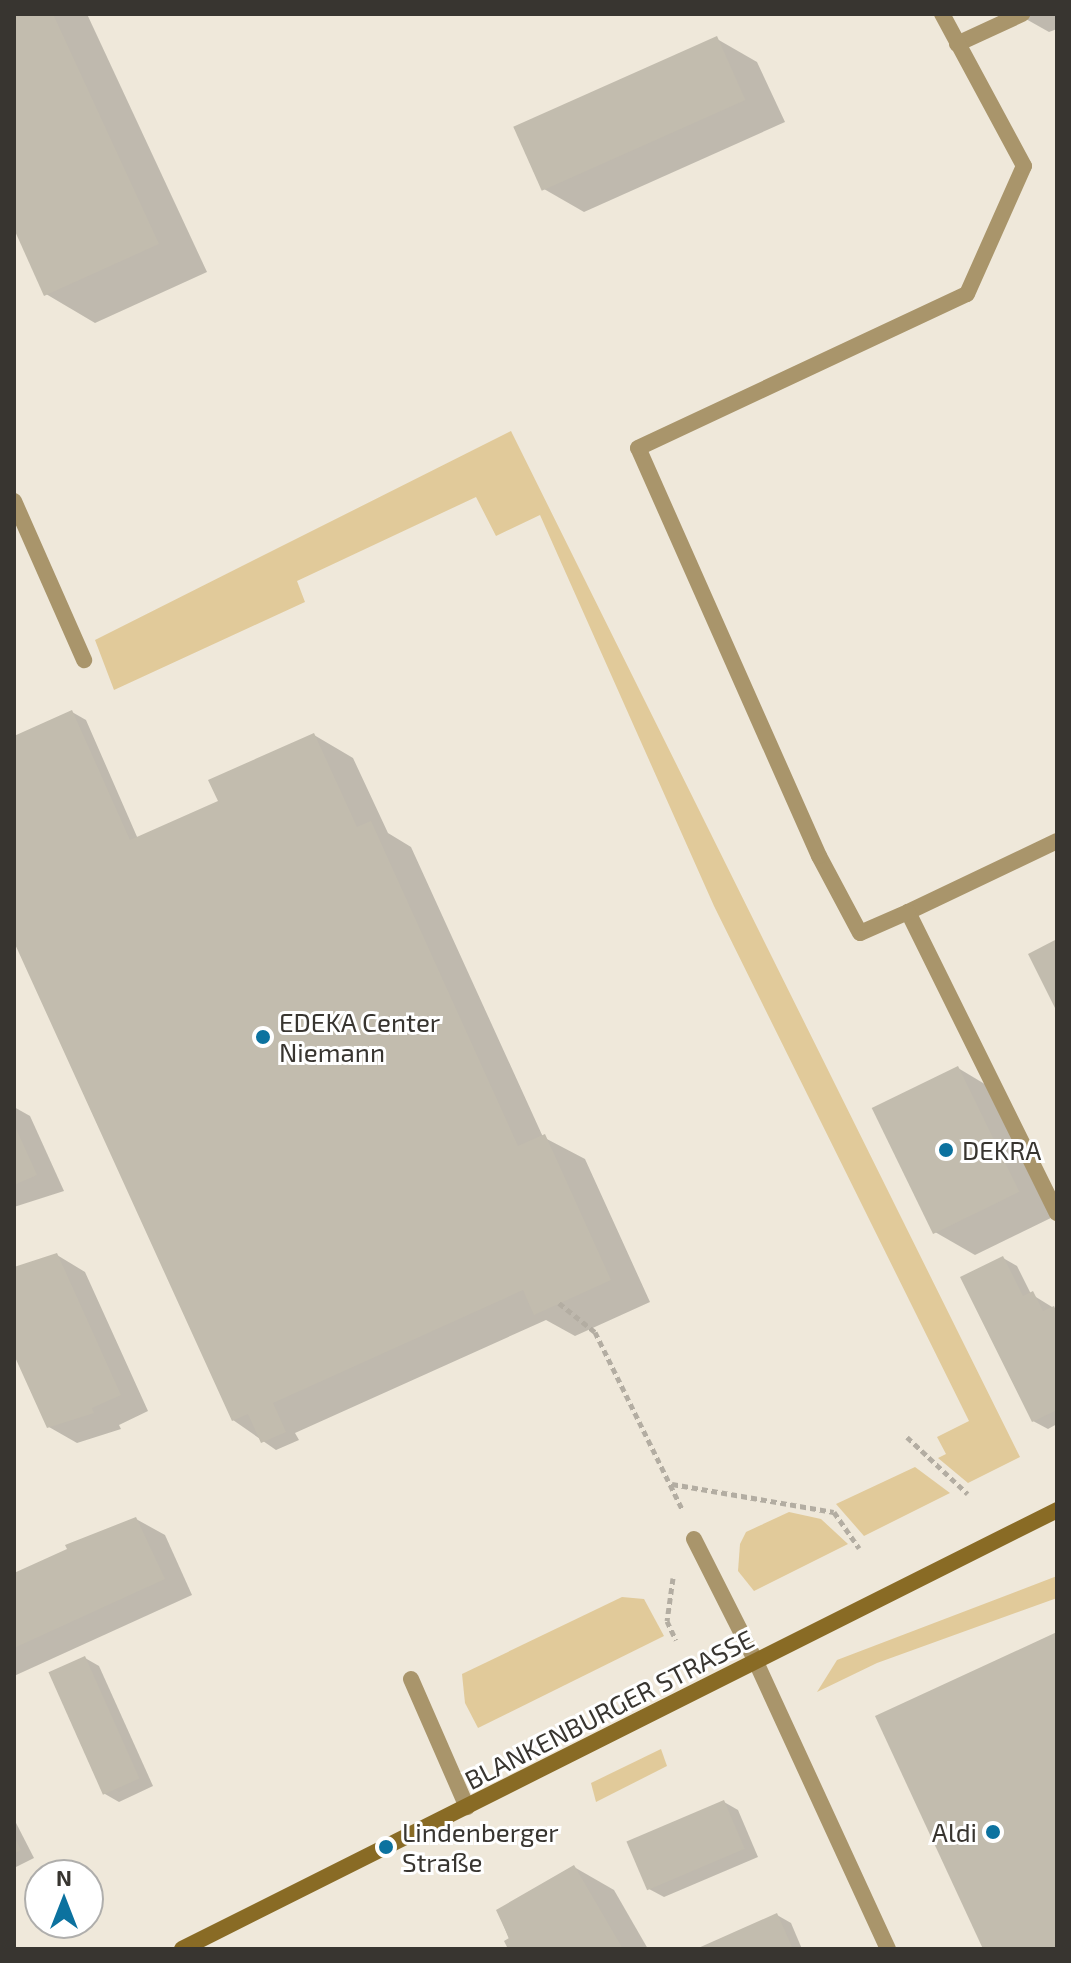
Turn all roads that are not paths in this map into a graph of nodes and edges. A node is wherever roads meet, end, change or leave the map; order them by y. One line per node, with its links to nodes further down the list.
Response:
1 (942, 14): 3 (street)
2 (1022, 14): 3 (street)
3 (957, 44): 7 (street)
4 (14, 501): 5 (street)
5 (84, 660)
6 (1057, 841): 7 (street)
7 (908, 912): 8 (street)
8 (1057, 1213)
9 (1057, 1510): 11 (main road, BLANKENBURGER STRASSE)
10 (694, 1539): 11 (street)
11 (756, 1662): 13 (main road, BLANKENBURGER STRASSE); 15 (street)
12 (411, 1679): 13 (street)
13 (467, 1807): 14 (main road, BLANKENBURGER STRASSE)
14 (182, 1949)
15 (888, 1949)

